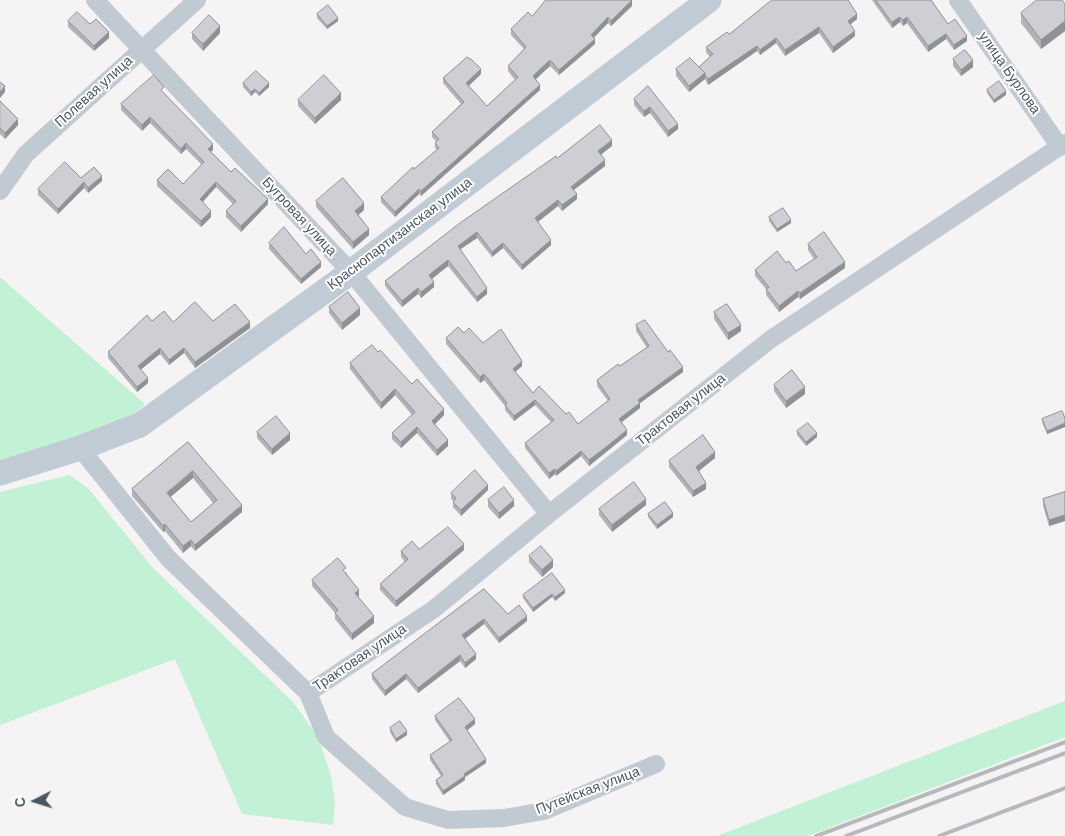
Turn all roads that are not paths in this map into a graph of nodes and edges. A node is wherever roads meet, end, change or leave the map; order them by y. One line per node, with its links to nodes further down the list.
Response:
1 (94, 0): 5 (street, Бугровая улица)
2 (197, 0): 5 (street, Полевая улица)
3 (709, 0): 8 (street, Краснопартизанская улица)
4 (958, 0): 6 (street, улица Бурлова)
5 (141, 48): 7 (street, Полевая улица); 8 (street, Бугровая улица)
6 (1062, 145): 11 (street, Трактовая улица)
7 (0, 191)
8 (351, 272): 9 (street, Краснопартизанская улица); 11 (street, Бугровая улица)
9 (80, 448): 10 (street, Краснопартизанская улица); 12 (street)
10 (0, 473)
11 (549, 514): 12 (street, Трактовая улица)
12 (308, 693): 13 (street, Путейская улица)
13 (656, 764)

